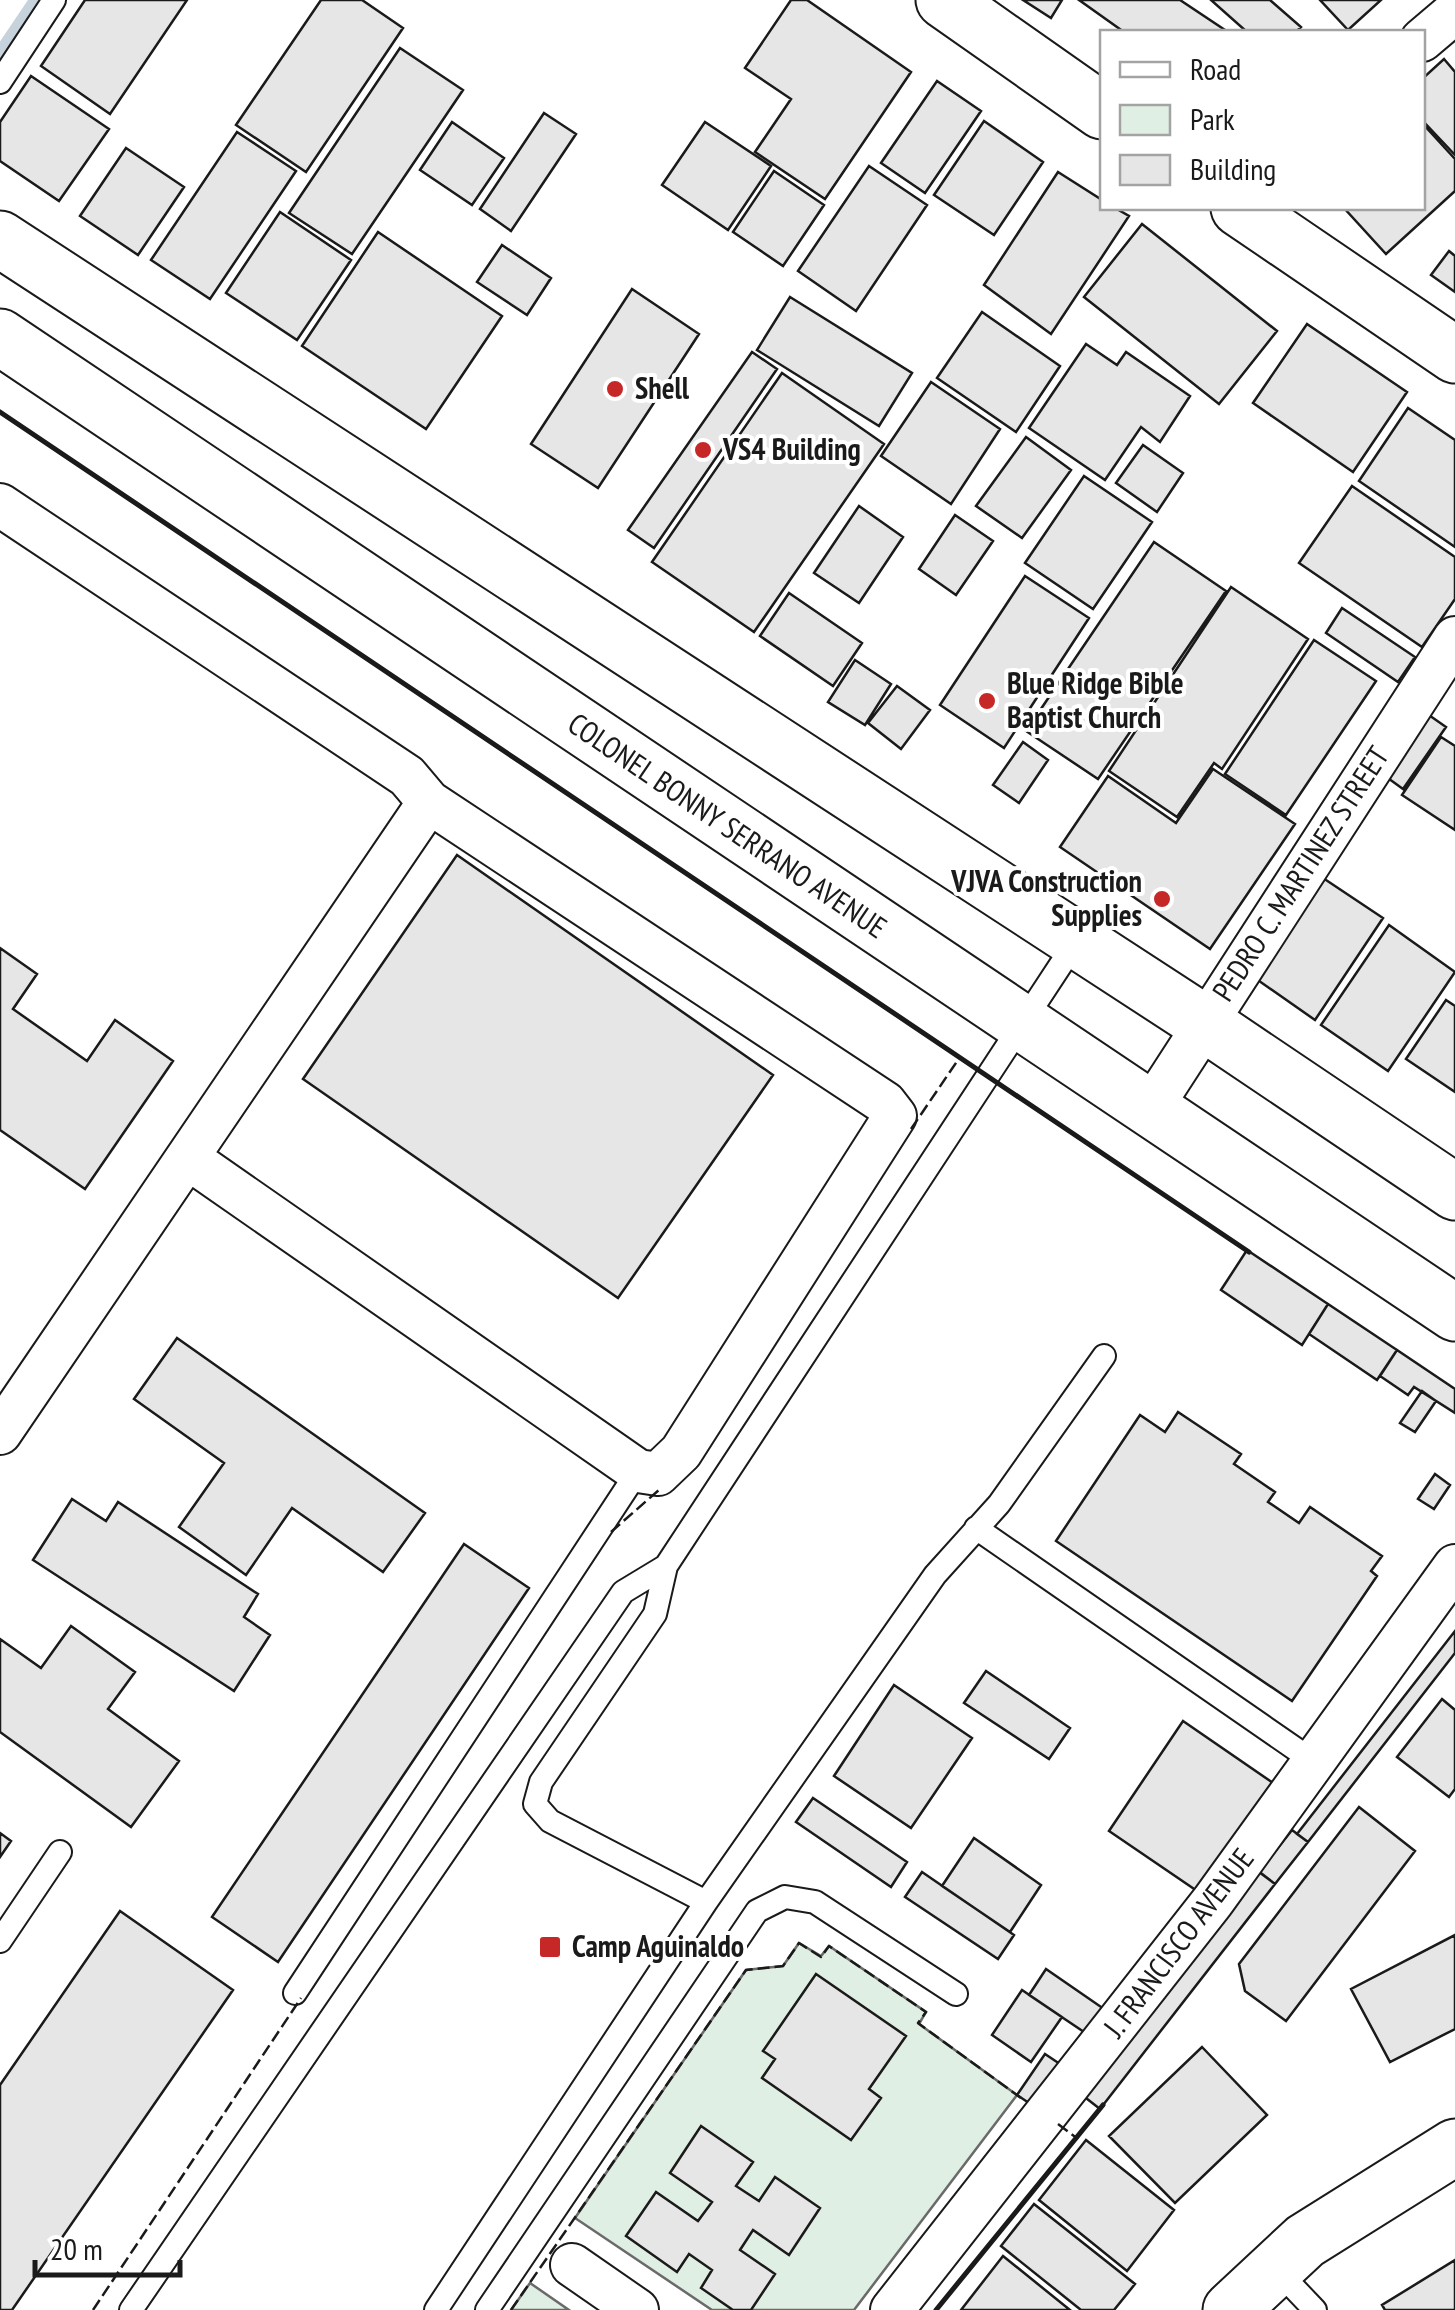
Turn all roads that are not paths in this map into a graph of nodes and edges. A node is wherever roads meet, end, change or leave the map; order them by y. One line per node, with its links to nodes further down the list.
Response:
1 (54, 0): 5 (lane)
2 (944, 0): 6 (main road)
3 (1455, 12): 4 (street)
4 (1425, 37)
5 (0, 82)
6 (1100, 110)
7 (1243, 210): 10 (main road)
8 (0, 239): 14 (main road)
9 (0, 337): 16 (main road, COLONEL BONNY SERRANO AVENUE)
10 (1455, 355)
11 (0, 505): 13 (street)
12 (1455, 638): 15 (street, PEDRO C. MARTINEZ STREET)
13 (429, 802): 18 (street); 23 (street)
14 (1076, 940): 15 (main road); 16 (lane)
15 (1204, 1024): 17 (street, PEDRO C. MARTINEZ STREET); 19 (main road)
16 (1022, 1025): 17 (main road, COLONEL BONNY SERRANO AVENUE); 25 (lane)
17 (1149, 1111): 20 (main road, COLONEL BONNY SERRANO AVENUE)
18 (188, 1158): 22 (street); 23 (street)
19 (1455, 1192)
20 (1455, 1313)
21 (1104, 1356): 24 (lane)
22 (0, 1432)
23 (638, 1472): 31 (lane)
24 (976, 1528): 27 (lane); 29 (lane)
25 (666, 1566): 29 (lane); 36 (lane)
26 (1455, 1566): 27 (street, J. FRANCISCO AVENUE)
27 (1313, 1761): 40 (street, J. FRANCISCO AVENUE)
28 (60, 1852): 30 (lane)
29 (706, 1902): 37 (lane)
30 (0, 1942)
31 (295, 1993)
32 (956, 1994): 38 (lane)
33 (1455, 2147): 35 (main road)
34 (572, 2265): 39 (street)
35 (1274, 2268): 41 (main road); 42 (lane)
36 (131, 2310)
37 (436, 2310)
38 (488, 2310)
39 (637, 2310)
40 (892, 2310)
41 (1231, 2310)
42 (1316, 2310)

